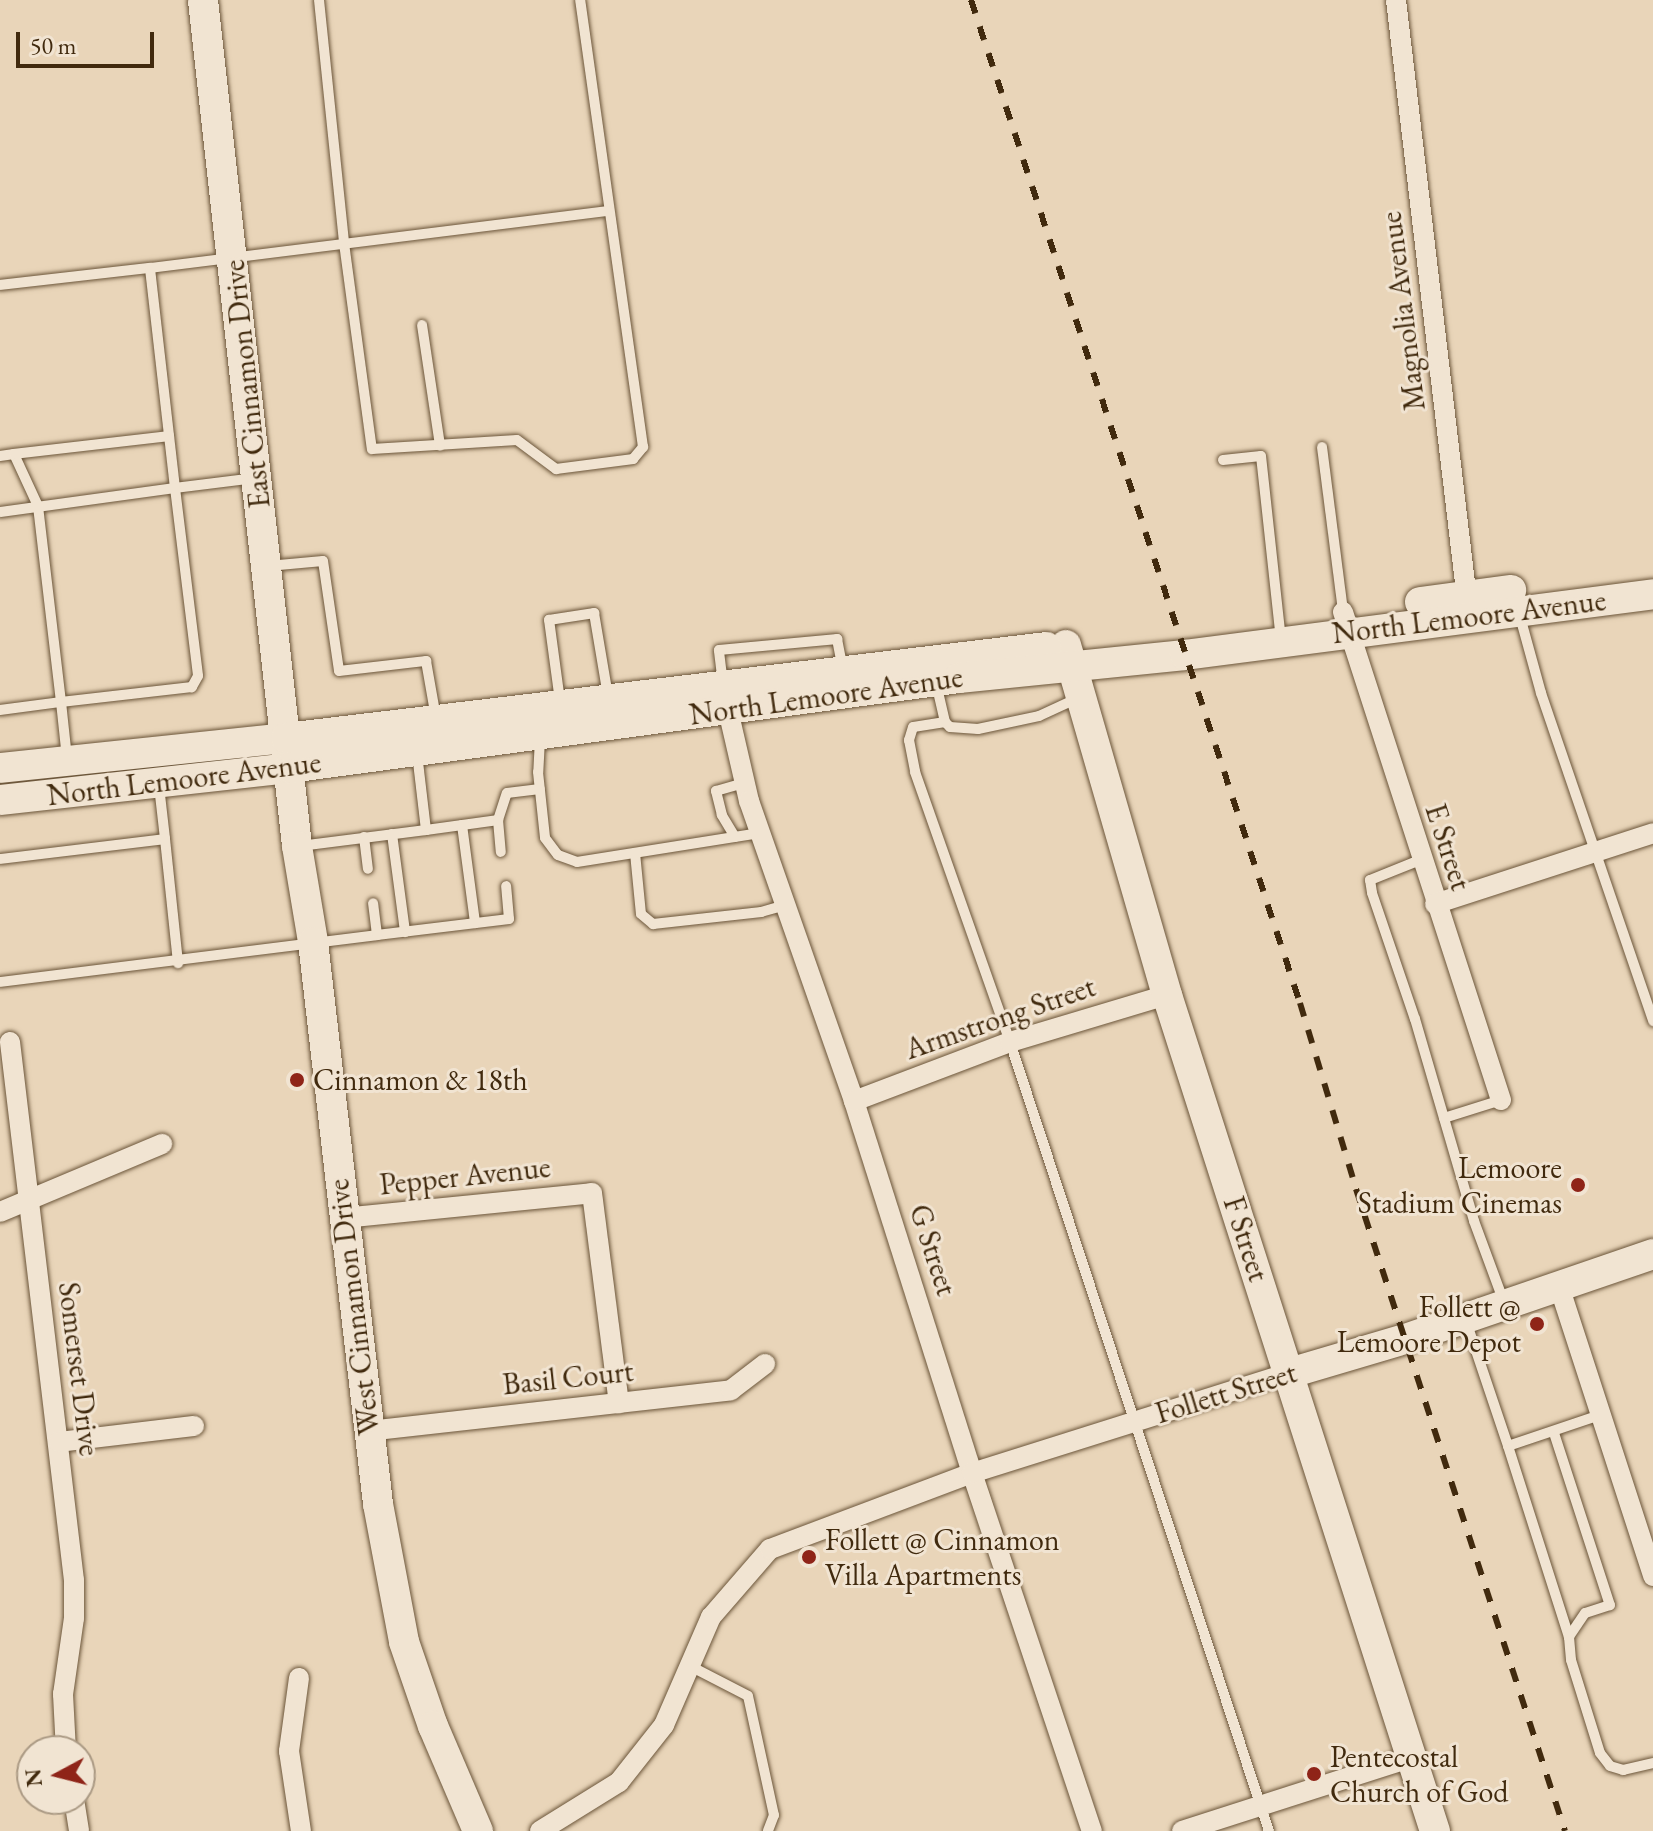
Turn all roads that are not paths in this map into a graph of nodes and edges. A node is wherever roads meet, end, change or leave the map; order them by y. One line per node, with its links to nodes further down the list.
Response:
1 (203, 0): 7 (main road, East Cinnamon Drive)
2 (319, 0): 6 (lane)
3 (580, 0): 5 (lane)
4 (1396, 0): 24 (street, Magnolia Avenue)
5 (607, 211): 6 (lane); 12 (lane)
6 (344, 243): 7 (lane); 12 (lane)
7 (234, 260): 8 (lane); 17 (main road, East Cinnamon Drive)
8 (150, 268): 9 (lane); 11 (lane)
9 (0, 285)
10 (422, 325): 12 (lane)
11 (169, 436): 14 (lane); 18 (lane)
12 (440, 446)
13 (1322, 447): 26 (lane)
14 (14, 454): 15 (lane); 19 (lane)
15 (0, 456)
16 (1223, 460): 27 (lane)
17 (258, 478): 18 (lane); 21 (main road, East Cinnamon Drive)
18 (175, 488): 19 (lane); 33 (lane)
19 (38, 506): 20 (lane); 33 (lane)
20 (0, 512)
21 (267, 566): 38 (lane); 39 (main road, East Cinnamon Drive)
22 (1653, 575): 24 (main road, North Lemoore Avenue)
23 (1653, 594): 25 (main road, North Lemoore Avenue)
24 (1468, 605): 25 (main road, North Lemoore Avenue); 26 (main road, North Lemoore Avenue)
25 (1518, 610): 57 (lane)
26 (1345, 622): 27 (main road, North Lemoore Avenue); 60 (street, E Street)
27 (1280, 632): 28 (main road, North Lemoore Avenue)
28 (1068, 655): 29 (main road, North Lemoore Avenue); 30 (main road, North Lemoore Avenue); 31 (main road, F Street)
29 (936, 681): 30 (main road, North Lemoore Avenue); 37 (lane)
30 (846, 682): 32 (main road, North Lemoore Avenue); 32 (lane)
31 (1079, 697): 37 (lane); 72 (main road, F Street)
32 (725, 698): 35 (main road, North Lemoore Avenue); 43 (street, G Street)
33 (61, 702): 34 (lane); 40 (lane)
34 (0, 710)
35 (610, 713): 36 (main road, North Lemoore Avenue); 36 (lane)
36 (550, 720): 38 (main road, North Lemoore Avenue); 44 (lane)
37 (945, 722): 75 (lane)
38 (431, 740): 39 (main road, North Lemoore Avenue); 48 (lane)
39 (288, 753): 40 (main road, North Lemoore Avenue); 42 (main road, North Lemoore Avenue); 55 (main road, West Cinnamon Drive)
40 (67, 760): 41 (main road, North Lemoore Avenue)
41 (0, 768)
42 (159, 782): 45 (main road, North Lemoore Avenue); 54 (lane)
43 (744, 783): 49 (street, G Street); 53 (lane)
44 (540, 789): 46 (lane); 58 (lane)
45 (0, 800)
46 (498, 820): 47 (lane); 56 (lane)
47 (462, 825): 48 (lane); 66 (lane)
48 (426, 830): 51 (lane)
49 (760, 833): 53 (lane); 65 (street, G Street)
50 (1653, 833): 57 (street)
51 (392, 834): 52 (lane); 67 (lane)
52 (364, 837): 55 (lane); 61 (lane)
53 (735, 837): 58 (lane)
54 (165, 839): 59 (lane); 70 (lane)
55 (297, 846): 69 (main road, West Cinnamon Drive)
56 (501, 852)
57 (1594, 852): 64 (street); 73 (lane)
58 (635, 853): 65 (lane)
59 (0, 859)
60 (1420, 860): 64 (street, E Street); 78 (lane)
61 (368, 869)
62 (506, 886): 66 (lane)
63 (373, 903): 68 (lane)
64 (1435, 904): 76 (street, E Street)
65 (785, 905): 77 (street, G Street)
66 (475, 923): 67 (lane)
67 (405, 932): 68 (lane)
68 (377, 935): 69 (lane)
69 (313, 942): 70 (lane); 82 (main road, West Cinnamon Drive)
70 (178, 963): 71 (lane)
71 (0, 982)
72 (1167, 995): 75 (street, Armstrong Street); 88 (main road, F Street)
73 (1653, 1021)
74 (10, 1042): 80 (street, Somerset Drive)
75 (1010, 1042): 77 (street, Armstrong Street); 91 (lane)
76 (1501, 1100): 78 (lane)
77 (854, 1101): 97 (street, G Street)
78 (1444, 1118): 85 (lane)
79 (162, 1144): 80 (street)
80 (28, 1202): 81 (street); 95 (street, Somerset Drive)
81 (0, 1212)
82 (343, 1218): 89 (street, Pepper Avenue); 93 (main road, West Cinnamon Drive)
83 (1653, 1254): 84 (main road, Follett Street)
84 (1559, 1286): 85 (main road, Follett Street); 90 (street)
85 (1505, 1305): 86 (main road, Follett Street)
86 (1465, 1319): 88 (main road, Follett Street); 96 (lane)
87 (765, 1364): 89 (street, Basil Court)
88 (1290, 1373): 91 (street, Follett Street); 103 (main road, F Street)
89 (619, 1403): 93 (street, Basil Court)
90 (1600, 1415): 94 (lane); 98 (street)
91 (1134, 1422): 97 (street, Follett Street); 105 (lane)
92 (194, 1426): 95 (street)
93 (368, 1431): 107 (main road, West Cinnamon Drive)
94 (1554, 1433): 96 (lane); 99 (lane)
95 (59, 1442): 102 (street, Somerset Drive)
96 (1508, 1446): 99 (lane)
97 (972, 1473): 100 (street, Follett Street); 110 (street, G Street)
98 (1653, 1576)
99 (1569, 1637): 104 (lane)
100 (690, 1666): 108 (street, Follett Street); 109 (lane)
101 (299, 1678): 106 (street)
102 (65, 1735)
103 (1410, 1758): 105 (street); 113 (main road, F Street)
104 (1653, 1763)
105 (1262, 1807): 111 (street); 112 (lane)
106 (301, 1831)
107 (478, 1831)
108 (540, 1831)
109 (768, 1831)
110 (1092, 1831)
111 (1182, 1831)
112 (1269, 1831)
113 (1435, 1831)

